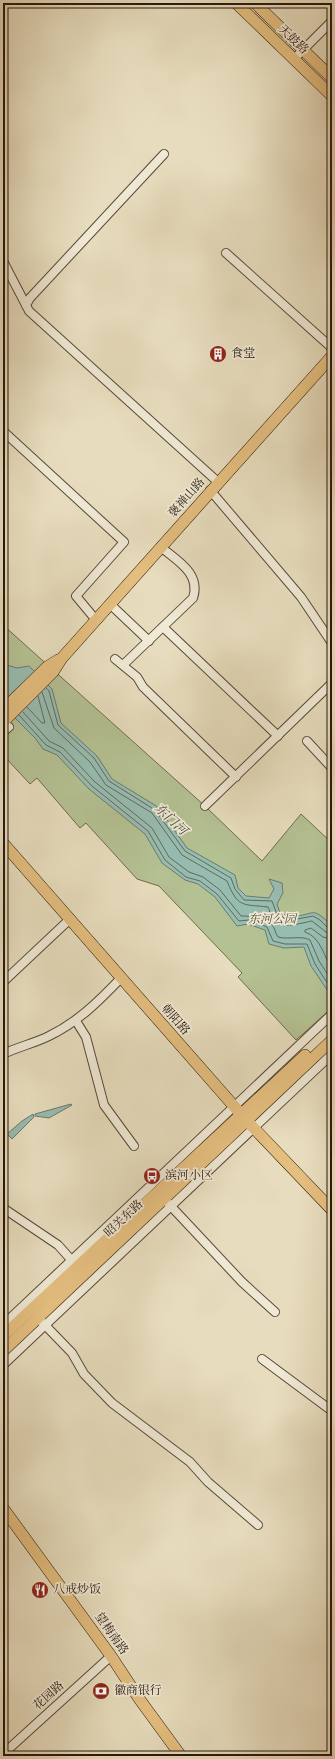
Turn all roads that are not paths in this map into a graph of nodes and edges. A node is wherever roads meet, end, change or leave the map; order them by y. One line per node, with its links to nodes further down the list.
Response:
1 (236, 3): 5 (main road, 天鼓路)
2 (255, 3): 4 (main road, 天鼓路)
3 (332, 21): 4 (street)
4 (303, 50): 5 (street); 6 (main road, 天鼓路)
5 (294, 59): 7 (main road, 天鼓路)
6 (332, 78)
7 (332, 96)
8 (164, 154): 11 (street)
9 (226, 253): 12 (street)
10 (3, 261): 11 (street)
11 (26, 305): 15 (street)
12 (332, 348)
13 (332, 356): 15 (main road, 褒禅山路)
14 (3, 431): 18 (street)
15 (214, 486): 16 (main road, 褒禅山路); 21 (street)
16 (162, 548): 17 (main road, 褒禅山路); 19 (street)
17 (111, 605): 18 (main road, 褒禅山路); 20 (street)
18 (96, 620): 25 (main road, 褒禅山路)
19 (163, 627): 20 (street); 27 (street)
20 (149, 641): 23 (street)
21 (332, 644)
22 (115, 659): 23 (street)
23 (123, 665): 30 (street)
24 (332, 683): 27 (street)
25 (7, 711): 26 (main road, 褒禅山路)
26 (5, 727)
27 (278, 736): 30 (street)
28 (306, 741): 29 (street)
29 (332, 768)
30 (236, 777): 31 (street)
31 (205, 806)
32 (3, 843): 33 (main road, 朝阳路)
33 (70, 919): 34 (main road, 朝阳路); 35 (street)
34 (121, 978): 37 (street); 42 (main road, 朝阳路)
35 (3, 982)
36 (332, 1014): 42 (street)
37 (76, 1021): 40 (street); 43 (street)
38 (332, 1030): 42 (main road, 昭关东路)
39 (332, 1040): 42 (main road, 昭关东路)
40 (3, 1054)
41 (332, 1054): 42 (street)
42 (244, 1117): 44 (main road, 昭关东路); 44 (street); 46 (main road, 朝阳路); 47 (street)
43 (134, 1146)
44 (164, 1199): 47 (main road, 昭关东路); 48 (street); 49 (main road, 昭关东路)
45 (3, 1208): 47 (street)
46 (332, 1210)
47 (74, 1263): 49 (main road, 昭关东路); 50 (street)
48 (275, 1312)
49 (38, 1317): 51 (main road, 昭关东路); 52 (main road, 昭关东路); 54 (street); 57 (street)
50 (3, 1325)
51 (3, 1336)
52 (3, 1351)
53 (262, 1359): 55 (street)
54 (3, 1365)
55 (332, 1411)
56 (3, 1508): 58 (main road, 望梅南路)
57 (258, 1525)
58 (111, 1656): 59 (street, 花园路); 60 (main road, 望梅南路)
59 (3, 1754)
60 (180, 1756)

